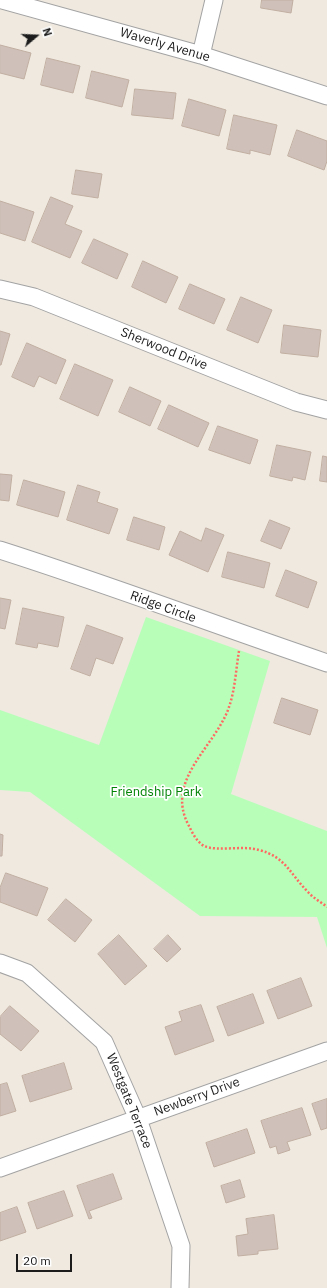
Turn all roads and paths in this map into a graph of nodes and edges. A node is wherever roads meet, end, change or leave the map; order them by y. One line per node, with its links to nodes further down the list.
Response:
1 (2, 0): 3 (street, Waverly Avenue)
2 (214, 0): 3 (street)
3 (201, 55): 4 (street, Waverly Avenue)
4 (327, 96)
5 (0, 289): 6 (street, Sherwood Drive)
6 (327, 410)
7 (0, 550): 8 (street, Ridge Circle)
8 (242, 634): 9 (street, Ridge Circle); 10 (path)
9 (327, 663)
10 (327, 907)
11 (0, 963): 13 (street, Westgate Terrace)
12 (327, 1051): 13 (street, Newberry Drive)
13 (138, 1118): 14 (street, Newberry Drive); 15 (street, Westgate Terrace)
14 (0, 1168)
15 (180, 1288)

